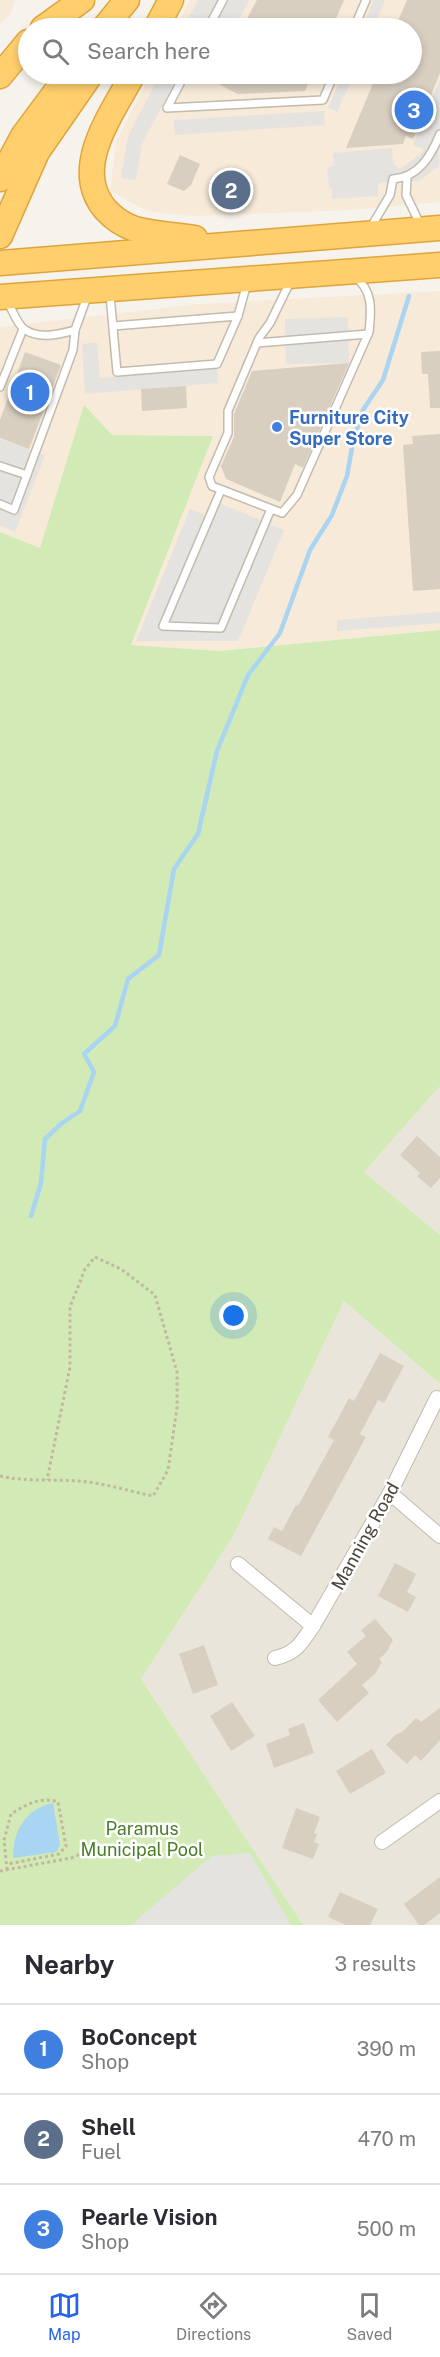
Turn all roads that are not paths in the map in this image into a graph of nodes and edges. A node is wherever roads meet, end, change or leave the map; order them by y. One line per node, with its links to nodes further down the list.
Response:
1 (82, 0): 7 (highway)
2 (127, 0): 8 (highway)
3 (147, 0): 9 (highway)
4 (171, 0): 10 (highway)
5 (223, 0): 11 (lane)
6 (366, 0): 12 (lane)
7 (57, 18)
8 (112, 18)
9 (133, 18)
10 (161, 18)
11 (213, 18)
12 (358, 18)
13 (18, 54): 14 (highway)
14 (0, 76)
15 (62, 84): 22 (highway)
16 (84, 84): 25 (highway)
17 (128, 84): 26 (highway)
18 (180, 84): 19 (lane)
19 (330, 84)
20 (440, 134): 21 (lane)
21 (407, 178): 23 (lane); 24 (lane)
22 (0, 179)
23 (431, 229): 24 (highway)
24 (368, 233): 26 (highway)
25 (0, 236)
26 (245, 245): 27 (highway)
27 (0, 263)
28 (440, 265): 29 (highway)
29 (348, 272): 30 (highway); 38 (lane)
30 (293, 276): 31 (highway); 39 (lane)
31 (249, 279): 32 (highway); 34 (lane)
32 (100, 290): 33 (highway); 35 (lane); 37 (lane)
33 (2, 297): 36 (lane)
34 (238, 316): 35 (lane); 35 (lane)
35 (113, 326)
36 (23, 329): 37 (lane); 40 (lane)
37 (75, 330): 42 (lane)
38 (368, 334): 39 (lane); 45 (lane)
39 (257, 343): 43 (lane)
40 (0, 387)
41 (0, 466): 42 (lane)
42 (27, 476): 44 (lane)
43 (221, 490): 45 (lane); 45 (lane)
44 (0, 504)
45 (271, 509)
46 (437, 1398): 47 (street, Manning Road)
47 (390, 1493): 48 (street); 50 (street, Manning Road)
48 (440, 1536)
49 (238, 1564): 50 (street)
50 (313, 1626): 51 (street, Manning Road)
51 (275, 1658)
52 (440, 1801): 53 (street)
53 (382, 1842)

